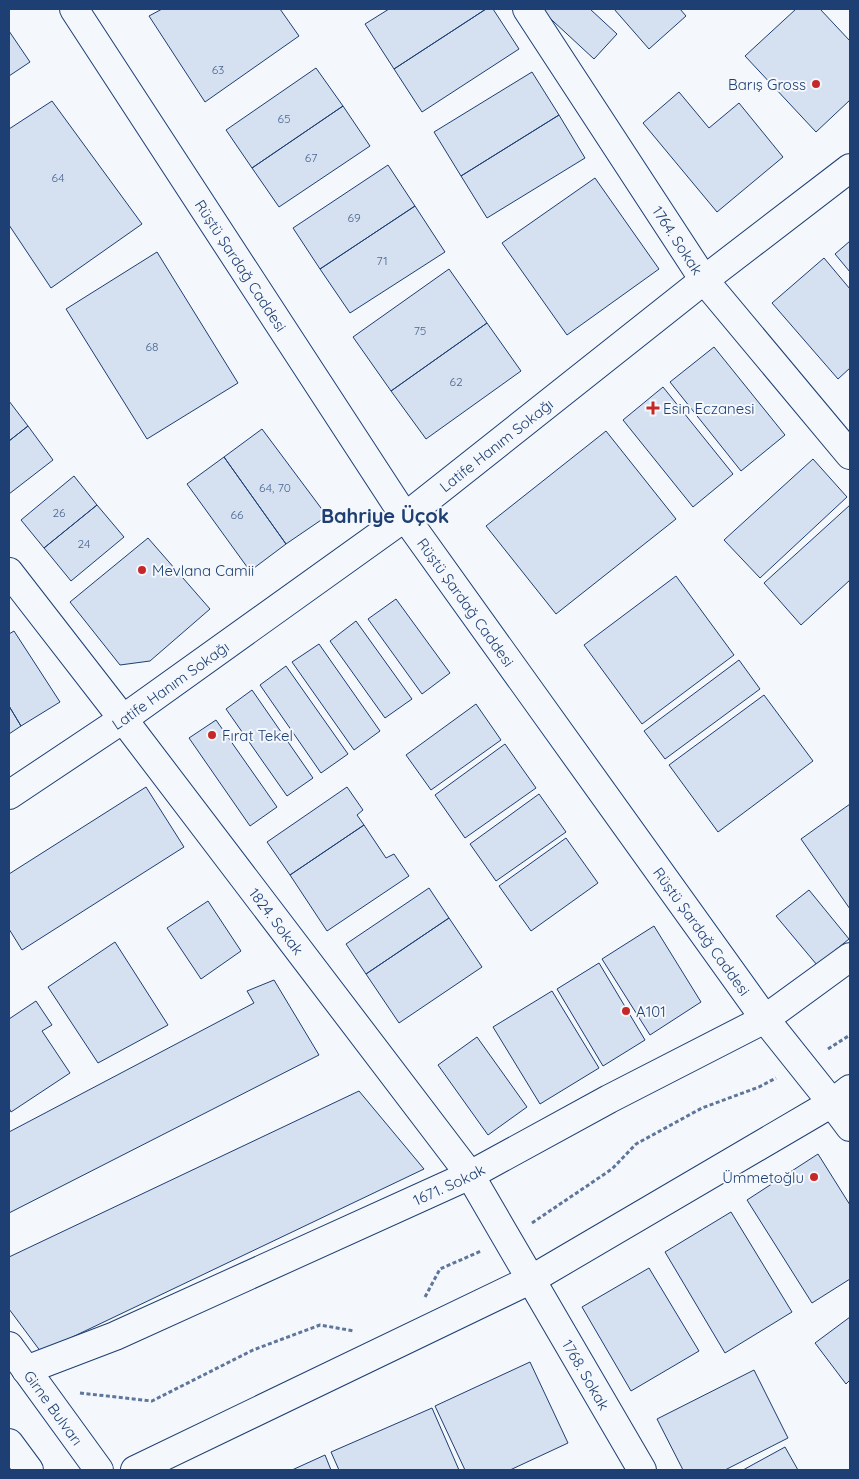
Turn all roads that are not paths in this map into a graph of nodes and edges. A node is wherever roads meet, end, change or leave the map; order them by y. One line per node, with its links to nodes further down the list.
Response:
1 (74, 9): 6 (street, Rüştü Şardağ Caddesi)
2 (526, 9): 4 (street, 1764. Sokak)
3 (850, 168): 4 (street, Latife Hanım Sokağı)
4 (704, 280): 5 (street, 1764. Sokak); 6 (street, Latife Hanım Sokağı)
5 (850, 455)
6 (405, 517): 8 (street, Latife Hanım Sokağı); 11 (street, Rüştü Şardağ Caddesi)
7 (9, 572): 8 (street, 1824. Sokak)
8 (123, 719): 9 (street, Latife Hanım Sokağı); 14 (street, 1824. Sokak)
9 (9, 795)
10 (850, 957): 11 (street, 1671. Sokak)
11 (764, 1019): 12 (street, Rüştü Şardağ Caddesi); 14 (street, 1671. Sokak)
12 (841, 1096): 13 (street, Rüştü Şardağ Caddesi); 15 (street)
13 (850, 1127)
14 (470, 1175): 15 (street, 1824. Sokak); 17 (street, 1671. Sokak)
15 (532, 1279): 19 (street); 20 (street, 1768. Sokak)
16 (9, 1346): 17 (street, Girne Bulvarı)
17 (33, 1380): 18 (street, Girne Bulvarı)
18 (99, 1470)
19 (135, 1470)
20 (642, 1470)

